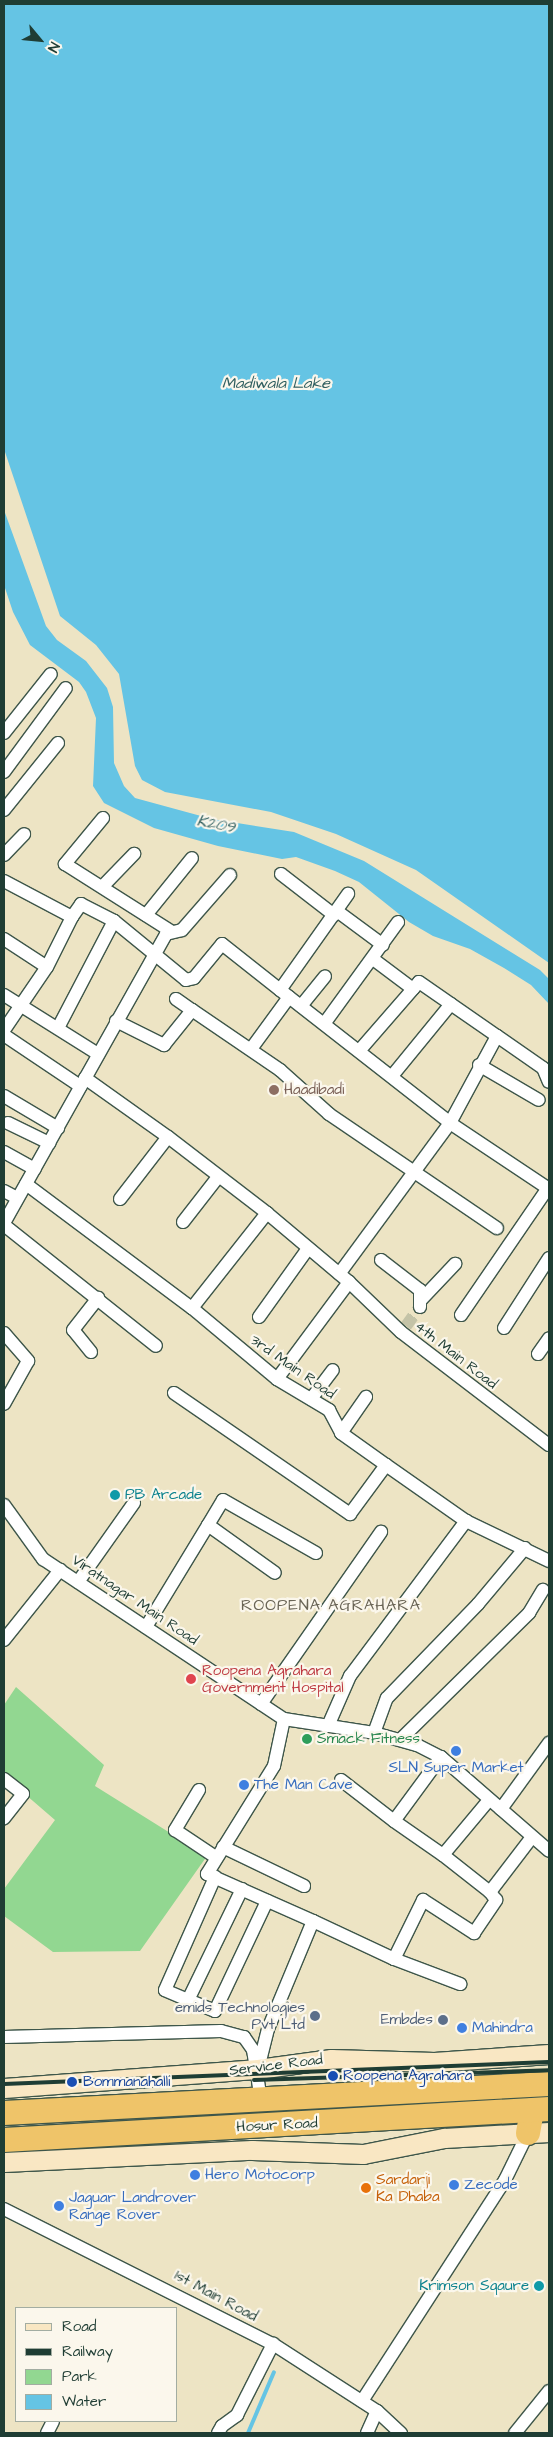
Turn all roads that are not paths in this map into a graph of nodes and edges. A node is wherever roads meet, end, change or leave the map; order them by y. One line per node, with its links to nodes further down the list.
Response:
1 (52, 674): 3 (street)
2 (66, 688): 5 (street)
3 (4, 733)
4 (58, 743): 6 (street)
5 (4, 772)
6 (4, 810)
7 (103, 818): 15 (street)
8 (24, 834): 10 (street)
9 (134, 854): 15 (street)
10 (4, 855)
11 (192, 858): 18 (street)
12 (281, 874): 17 (street)
13 (230, 875): 22 (street)
14 (4, 881): 19 (street)
15 (103, 886): 18 (street)
16 (348, 894): 17 (street)
17 (335, 913): 24 (street); 30 (street)
18 (146, 915): 22 (street)
19 (72, 917): 20 (street); 27 (street)
20 (114, 921): 25 (street); 39 (street)
21 (398, 922): 24 (street)
22 (172, 932): 25 (street)
23 (4, 939): 27 (street)
24 (383, 945): 26 (street)
25 (153, 955): 30 (street); 37 (street)
26 (372, 958): 29 (street); 38 (street)
27 (46, 966): 33 (street)
28 (325, 976): 35 (street)
29 (413, 988): 34 (street); 44 (street)
30 (285, 994): 35 (street); 43 (street)
31 (4, 995): 33 (street)
32 (176, 999): 36 (street)
33 (19, 1004): 39 (street); 40 (street)
34 (451, 1004): 42 (street); 47 (street)
35 (300, 1006): 38 (street)
36 (192, 1010): 37 (street); 43 (street)
37 (116, 1021): 45 (street)
38 (324, 1024): 44 (street)
39 (58, 1028): 45 (street)
40 (4, 1030)
41 (4, 1035): 48 (street, 4th Main Road)
42 (497, 1036): 46 (street); 49 (street)
43 (251, 1049): 59 (street)
44 (359, 1051): 47 (street)
45 (98, 1054): 48 (street)
46 (479, 1065): 51 (street); 53 (street)
47 (392, 1076): 53 (street)
48 (83, 1082): 54 (street); 55 (street, 4th Main Road)
49 (549, 1082)
50 (4, 1096): 54 (street)
51 (539, 1100)
52 (8, 1123): 56 (street)
53 (450, 1123): 59 (street); 62 (street)
54 (58, 1128): 56 (street)
55 (168, 1137): 60 (street, 4th Main Road); 65 (street)
56 (49, 1143): 58 (street)
57 (4, 1152): 58 (street)
58 (35, 1169): 61 (street)
59 (411, 1172): 69 (street); 74 (street)
60 (218, 1177): 66 (street, 4th Main Road); 67 (street)
61 (26, 1184): 64 (street); 76 (street, 3rd Main Road)
62 (548, 1189): 77 (street)
63 (4, 1191): 64 (street)
64 (17, 1198): 68 (street)
65 (120, 1199)
66 (267, 1214): 70 (street, 4th Main Road); 76 (street)
67 (183, 1222)
68 (4, 1224): 75 (street)
69 (497, 1228)
70 (307, 1250): 74 (street, 4th Main Road); 78 (street)
71 (549, 1258): 79 (street)
72 (380, 1260): 73 (street)
73 (456, 1264)
74 (344, 1278): 86 (street); 92 (street, 4th Main Road)
75 (98, 1298): 82 (street); 83 (street)
76 (192, 1308): 86 (street, 3rd Main Road)
77 (461, 1316)
78 (259, 1317)
79 (504, 1328)
80 (4, 1333): 90 (street)
81 (549, 1338): 84 (street)
82 (156, 1346)
83 (91, 1352)
84 (538, 1354)
85 (333, 1370): 89 (street)
86 (277, 1380): 89 (street, 3rd Main Road)
87 (174, 1392): 93 (street)
88 (366, 1397): 91 (street)
89 (311, 1399): 91 (street, 3rd Main Road)
90 (4, 1404)
91 (341, 1432): 93 (street, 3rd Main Road)
92 (549, 1445)
93 (386, 1465): 96 (street, 3rd Main Road)
94 (134, 1503): 104 (street)
95 (5, 1510): 102 (street, Viratnagar Main Road)
96 (466, 1521): 99 (street, 3rd Main Road); 110 (street)
97 (208, 1525): 100 (street); 103 (street); 106 (street)
98 (381, 1532): 108 (street)
99 (525, 1548): 101 (street, 3rd Main Road); 111 (street)
100 (316, 1552)
101 (549, 1561)
102 (60, 1570): 104 (street, Viratnagar Main Road); 107 (street)
103 (275, 1573)
104 (78, 1582): 106 (street, Viratnagar Main Road)
105 (543, 1590): 112 (street)
106 (146, 1627): 108 (street, Viratnagar Main Road)
107 (4, 1640)
108 (261, 1704): 109 (street, Viratnagar Main Road)
109 (284, 1719): 110 (street, Viratnagar Main Road); 124 (street)
110 (328, 1726): 111 (street, Viratnagar Main Road)
111 (374, 1733): 112 (street, Viratnagar Main Road)
112 (401, 1739): 114 (street, Viratnagar Main Road)
113 (549, 1743): 119 (street)
114 (441, 1757): 118 (street, Viratnagar Main Road); 121 (street)
115 (4, 1780): 120 (street)
116 (341, 1780): 121 (street)
117 (199, 1790): 124 (street)
118 (489, 1800): 119 (street, Viratnagar Main Road); 125 (street)
119 (501, 1809): 122 (street, Viratnagar Main Road)
120 (4, 1818)
121 (394, 1821): 125 (street)
122 (532, 1837): 123 (street, Viratnagar Main Road); 129 (street)
123 (549, 1851)
124 (220, 1852): 126 (street); 127 (street)
125 (443, 1854): 129 (street)
126 (215, 1877): 128 (street); 134 (street)
127 (304, 1886)
128 (242, 1889): 130 (street); 134 (street)
129 (490, 1892): 132 (street)
130 (267, 1901): 131 (street); 134 (street)
131 (313, 1921): 132 (street); 137 (street)
132 (394, 1960): 133 (street)
133 (460, 1984)
134 (188, 2000)
135 (4, 2037): 137 (street)
136 (549, 2054): 137 (street, Service Road)
137 (258, 2069): 139 (street, Service Road); 140 (street)
138 (549, 2084): 140 (highway, Hosur Road)
139 (4, 2088)
140 (261, 2100): 142 (highway, Hosur Road)
141 (541, 2110): 143 (highway); 144 (highway, Hosur Road)
142 (4, 2113)
143 (538, 2133): 145 (street); 149 (street)
144 (4, 2140)
145 (4, 2162)
146 (4, 2209): 147 (street, 1st Main Road)
147 (273, 2344): 149 (street, 1st Main Road); 153 (street)
148 (549, 2391): 156 (street)
149 (362, 2401): 150 (street, 1st Main Road)
150 (377, 2411): 154 (street); 155 (street, 1st Main Road)
151 (52, 2422): 152 (street)
152 (46, 2433)
153 (218, 2433)
154 (367, 2433)
155 (401, 2433)
156 (515, 2433)

